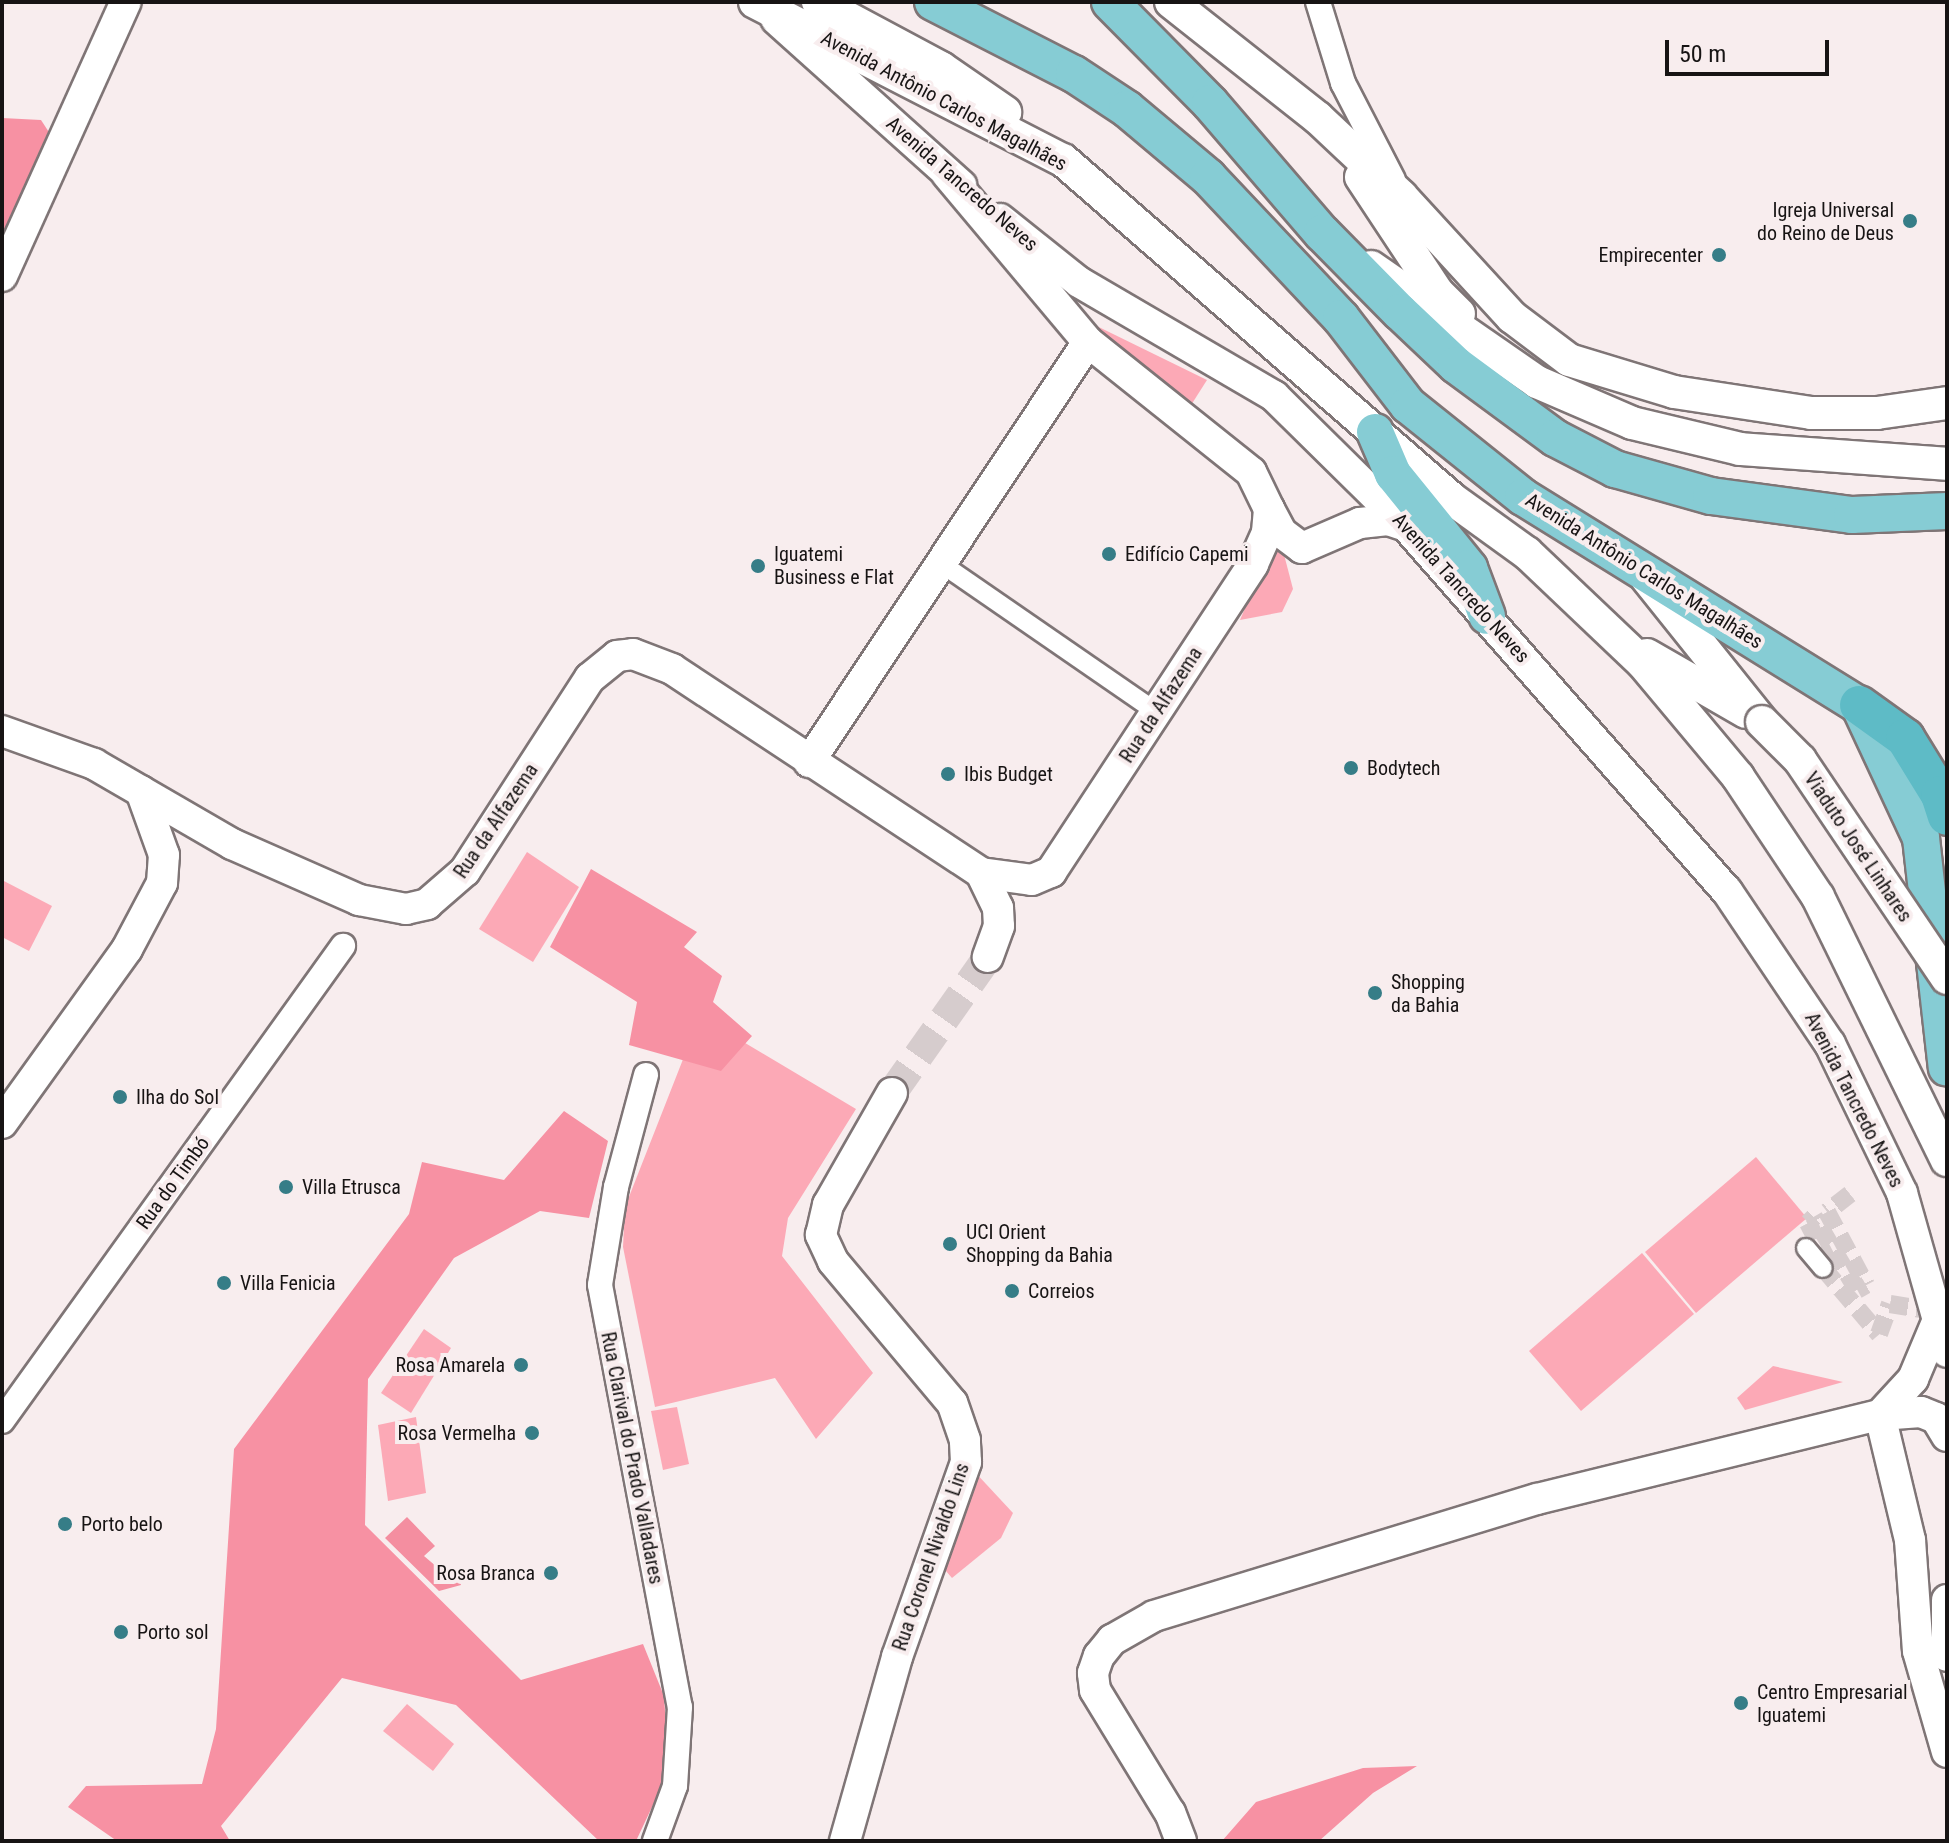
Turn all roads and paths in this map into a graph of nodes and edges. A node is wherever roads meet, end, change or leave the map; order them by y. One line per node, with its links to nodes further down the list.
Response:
1 (126, 2): 13 (street)
2 (818, 2): 9 (main road)
3 (933, 2): 23 (main road, Avenida Antônio Carlos Magalhães)
4 (1110, 2): 12 (main road)
5 (1171, 2): 8 (main road)
6 (1318, 2): 11 (street)
7 (758, 3): 9 (main road, Avenida Antônio Carlos Magalhães); 10 (street, Avenida Tancredo Neves)
8 (1318, 118): 11 (main road); 15 (main road)
9 (1063, 160): 17 (main road, Avenida Antônio Carlos Magalhães)
10 (947, 174): 14 (street); 21 (street, Avenida Tancredo Neves)
11 (1401, 196): 16 (main road)
12 (1322, 233): 15 (main road); 20 (main road)
13 (2, 276)
14 (1088, 342): 19 (street); 22 (street)
15 (1493, 353): 18 (main road)
16 (1947, 403)
17 (1375, 432): 24 (main road); 25 (main road, Avenida Antônio Carlos Magalhães)
18 (1947, 464)
19 (1269, 509): 21 (street); 27 (street, Rua da Alfazema)
20 (1947, 511)
21 (1406, 526): 24 (street, Avenida Tancredo Neves)
22 (939, 562): 27 (street); 30 (street)
23 (1644, 575): 26 (main road, Avenida Antônio Carlos Magalhães); 28 (main road)
24 (1487, 616): 44 (street, Avenida Tancredo Neves)
25 (1615, 637): 28 (main road); 41 (main road)
26 (1859, 705): 32 (highway); 37 (main road)
27 (1155, 711): 33 (street, Rua da Alfazema)
28 (1762, 722): 36 (main road, Viaduto José Linhares, bridge)
29 (2, 731): 31 (street, Rua da Alfazema)
30 (809, 762): 31 (street, Rua da Alfazema); 33 (street, Rua da Alfazema)
31 (141, 791): 40 (street)
32 (1947, 816)
33 (981, 873): 35 (street)
34 (343, 946): 47 (street, Rua do Timbó)
35 (988, 957)
36 (1947, 978)
37 (1947, 1068)
38 (646, 1075): 52 (street, Rua Clarival do Prado Valladares)
39 (892, 1093): 53 (street, Rua Coronel Nivaldo Lins)
40 (2, 1123)
41 (1947, 1160)
42 (1806, 1248): 43 (street)
43 (1823, 1268)
44 (1939, 1317): 45 (street, Avenida Tancredo Neves); 46 (street)
45 (1947, 1352)
46 (1880, 1415): 48 (street); 51 (street); 54 (street)
47 (2, 1421)
48 (1947, 1436)
49 (1947, 1600): 50 (street)
50 (1947, 1656)
51 (1947, 1752)
52 (655, 1841)
53 (845, 1841)
54 (1181, 1841)

